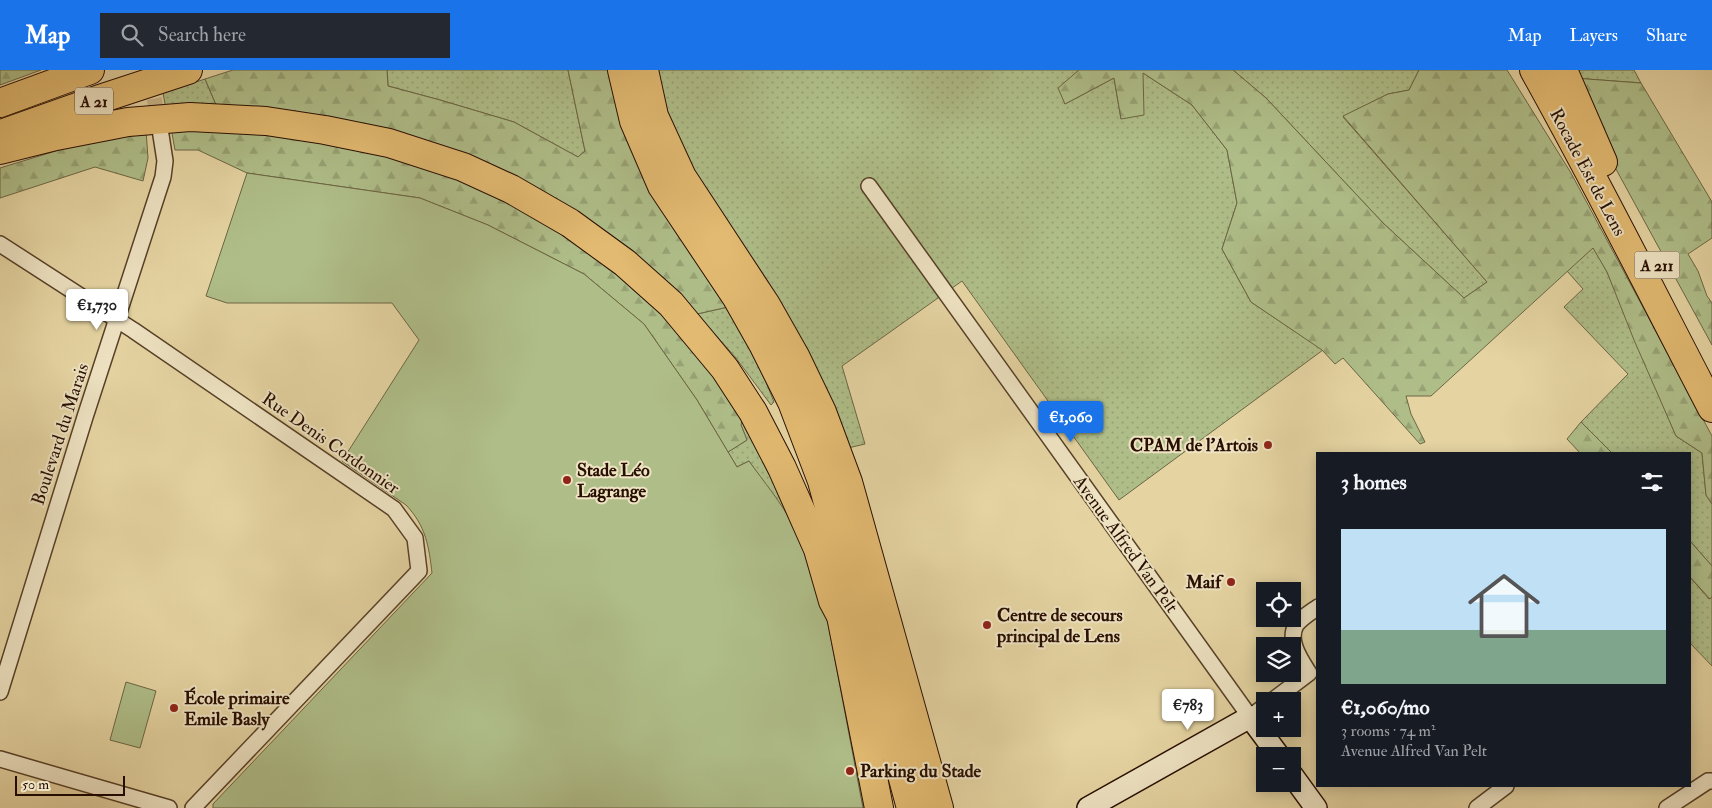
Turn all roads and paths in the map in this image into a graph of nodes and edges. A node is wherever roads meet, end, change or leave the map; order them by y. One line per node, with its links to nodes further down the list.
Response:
1 (90, 70): 9 (highway, A 21)
2 (188, 70): 11 (highway, A 21)
3 (622, 70): 20 (highway)
4 (644, 70): 35 (highway)
5 (1520, 70): 15 (highway)
6 (1534, 70): 15 (highway, Rocade Est de Lens / A 211)
7 (1548, 70): 13 (highway, Rocade Est de Lens / A 211)
8 (1563, 70): 13 (highway)
9 (0, 102)
10 (160, 129): 17 (street, Boulevard du Marais)
11 (0, 135)
12 (0, 150): 22 (highway)
13 (1603, 162): 18 (highway, Rocade Est de Lens / A 211)
14 (868, 186): 25 (street, Avenue Alfred Van Pelt)
15 (1610, 214): 19 (highway, Rocade Est de Lens / A 211)
16 (0, 244): 17 (street)
17 (117, 320): 23 (street, Boulevard du Marais); 32 (street, Rue Denis Cordonnier)
18 (1712, 368)
19 (1712, 408)
20 (822, 481): 22 (highway); 34 (highway)
21 (1316, 609): 24 (street)
22 (841, 616): 33 (highway)
23 (0, 692)
24 (1284, 692)
25 (1256, 711)
26 (1256, 713): 36 (main road)
27 (0, 759): 31 (street)
28 (1712, 781): 39 (street)
29 (1301, 787): 37 (main road)
30 (1505, 787): 38 (street)
31 (169, 808)
32 (193, 808)
33 (879, 808)
34 (911, 808)
35 (939, 808)
36 (1088, 808)
37 (1316, 808)
38 (1477, 808)
39 (1667, 808)

